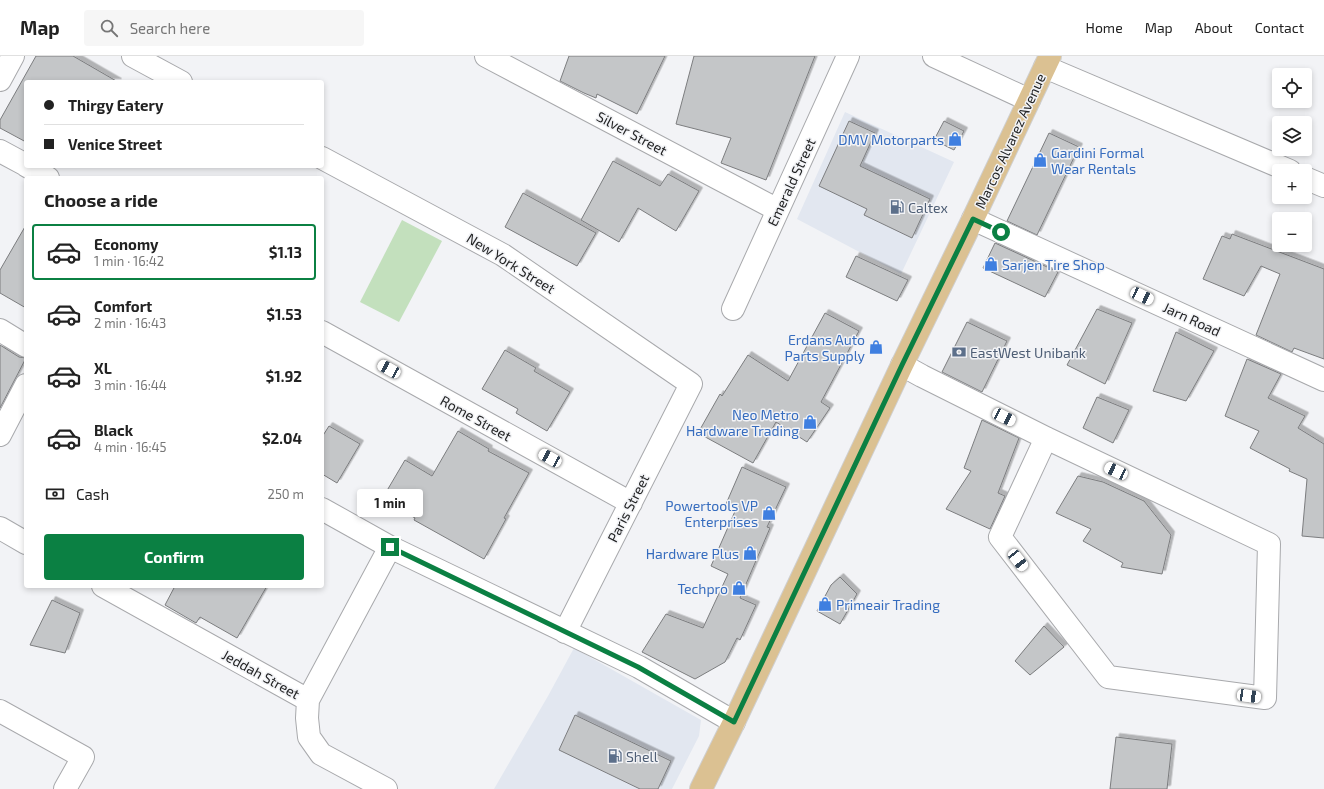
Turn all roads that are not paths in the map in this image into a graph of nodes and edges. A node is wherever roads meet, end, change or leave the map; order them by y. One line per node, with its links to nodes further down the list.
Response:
1 (13, 56): 7 (street)
2 (133, 56): 8 (street)
3 (486, 56): 18 (street, Silver Street)
4 (848, 56): 18 (street, Emerald Street)
5 (934, 56): 9 (street)
6 (1047, 61): 9 (main road, Marcos Alvarez Avenue); 13 (street)
7 (0, 80)
8 (178, 80)
9 (1029, 100): 19 (main road, Marcos Alvarez Avenue)
10 (0, 151): 12 (street)
11 (324, 159): 26 (street, New York Street)
12 (24, 164)
13 (1275, 164)
14 (30, 168): 15 (street)
15 (44, 176)
16 (1312, 181): 17 (street)
17 (1324, 186)
18 (778, 210): 20 (street, Emerald Street)
19 (973, 219): 24 (main road, Marcos Alvarez Avenue); 25 (street, Jarn Road)
20 (733, 309)
21 (0, 330): 23 (street)
22 (324, 333): 30 (street, Rome Street)
23 (24, 345)
24 (902, 365): 29 (street); 39 (main road, Marcos Alvarez Avenue)
25 (1324, 380)
26 (691, 384): 30 (street, Paris Street)
27 (24, 389): 28 (street)
28 (0, 435)
29 (1046, 438): 29 (street)
30 (631, 503): 36 (street, Paris Street)
31 (324, 510): 34 (street)
32 (0, 528): 33 (street)
33 (24, 542)
34 (390, 547): 36 (street); 37 (street, Jeddah Street)
35 (107, 588): 37 (street, Jeddah Street)
36 (565, 632): 39 (street)
37 (308, 700): 41 (street)
38 (0, 711): 40 (street)
39 (734, 722): 42 (main road, Marcos Alvarez Avenue)
40 (65, 789)
41 (386, 789)
42 (700, 789)

